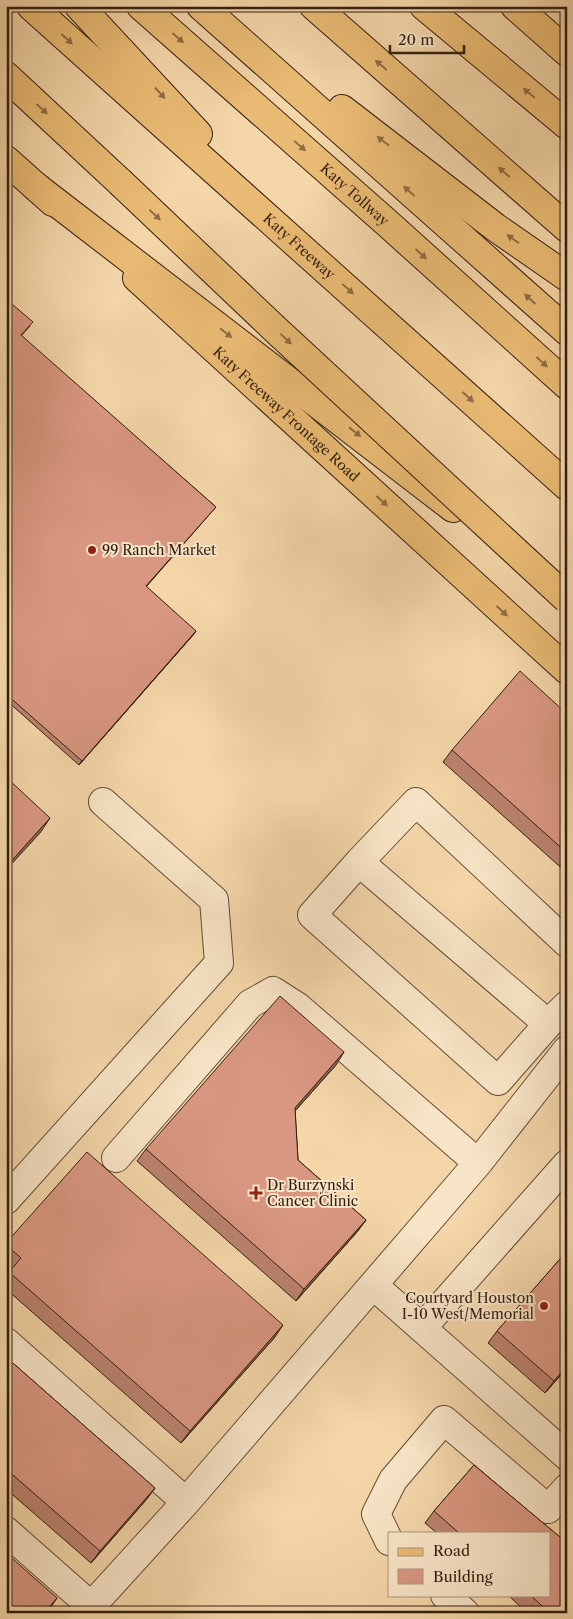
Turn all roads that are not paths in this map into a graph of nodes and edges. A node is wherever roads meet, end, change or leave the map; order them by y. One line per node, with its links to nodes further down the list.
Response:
1 (31, 6): 15 (main road, Katy Freeway, one-way to 15)
2 (79, 6): 15 (main road, one-way to 15)
3 (141, 6): 18 (main road, Katy Tollway, one-way to 18)
4 (201, 6): 17 (main road, one-way to 4)
5 (208, 6): 16 (main road, one-way to 5)
6 (314, 6): 14 (main road, one-way to 6)
7 (424, 6): 11 (main road, one-way to 7)
8 (515, 6): 9 (main road)
9 (567, 52)
10 (6, 76): 20 (main road, one-way to 20, bridge)
11 (567, 125)
12 (6, 160): 13 (main road, Katy Freeway Frontage Road)
13 (35, 186): 20 (main road, one-way to 20); 21 (main road, Katy Freeway Frontage Road, one-way to 21)
14 (567, 228)
15 (311, 256): 19 (main road, Katy Freeway, one-way to 19)
16 (567, 277)
17 (567, 331)
18 (567, 384)
19 (567, 486)
20 (567, 597)
21 (567, 670)
22 (103, 802): 31 (lane)
23 (359, 862): 24 (lane); 26 (lane); 26 (lane)
24 (567, 943)
25 (567, 1005): 26 (lane)
26 (548, 1024)
27 (567, 1050): 29 (lane)
28 (116, 1158): 29 (lane)
29 (478, 1163): 32 (lane)
30 (567, 1164): 33 (lane)
31 (6, 1200)
32 (373, 1285): 33 (lane); 37 (lane)
33 (422, 1328): 35 (lane)
34 (6, 1342): 37 (lane)
35 (565, 1452)
36 (567, 1488): 39 (lane)
37 (186, 1502): 41 (lane)
38 (6, 1531): 41 (lane)
39 (388, 1539)
40 (446, 1596): 42 (lane)
41 (88, 1609)
42 (465, 1613)

